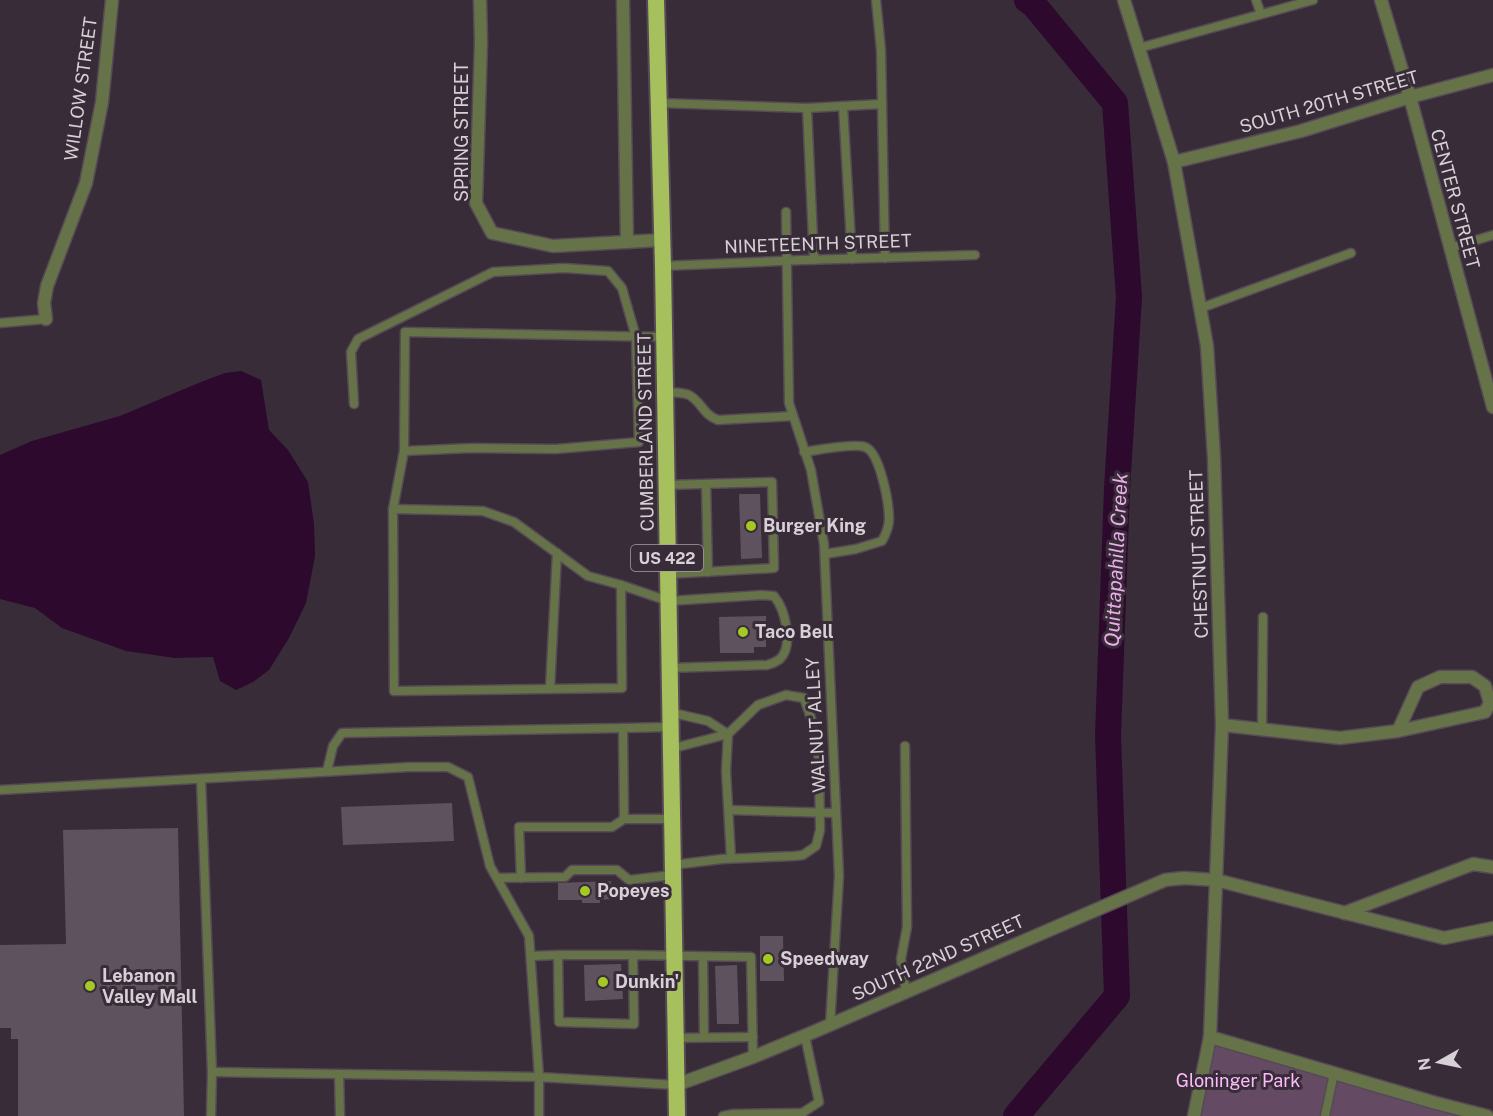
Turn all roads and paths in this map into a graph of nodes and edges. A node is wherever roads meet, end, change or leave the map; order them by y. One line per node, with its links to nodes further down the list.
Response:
1 (112, 0): 33 (street, WILLOW STREET)
2 (480, 0): 22 (street, SPRING STREET)
3 (623, 0): 22 (street)
4 (656, 0): 14 (highway, CUMBERLAND STREET / US 422)
5 (876, 0): 15 (lane)
6 (1124, 0): 11 (street, CHESTNUT STREET)
7 (1256, 0): 10 (lane)
8 (1313, 0): 10 (lane)
9 (1381, 0): 13 (street, CENTER STREET)
10 (1261, 14): 11 (lane)
11 (1139, 48): 18 (street, CHESTNUT STREET)
12 (1493, 75): 13 (street, SOUTH 20TH STREET)
13 (1410, 97): 18 (street, SOUTH 20TH STREET); 23 (street, CENTER STREET)
14 (660, 103): 17 (lane); 21 (highway, CUMBERLAND STREET / US 422)
15 (882, 104): 16 (lane); 26 (lane)
16 (843, 106): 17 (lane); 27 (lane)
17 (807, 108): 28 (lane)
18 (1174, 162): 31 (street, CHESTNUT STREET)
19 (786, 212): 29 (lane, WALNUT ALLEY)
20 (1493, 235): 23 (lane)
21 (662, 240): 22 (street, SPRING STREET); 30 (highway, CUMBERLAND STREET / US 422)
22 (627, 242)
23 (1450, 248): 40 (street, CENTER STREET)
24 (1351, 253): 31 (lane)
25 (975, 255): 26 (lane, NINETEENTH STREET)
26 (885, 258): 27 (lane, NINETEENTH STREET)
27 (852, 259): 28 (lane, NINETEENTH STREET)
28 (814, 260): 29 (lane, NINETEENTH STREET)
29 (788, 261): 30 (lane, NINETEENTH STREET); 41 (lane, WALNUT ALLEY)
30 (663, 266): 37 (highway, CUMBERLAND STREET / US 422)
31 (1201, 308): 57 (street, CHESTNUT STREET)
32 (403, 316): 35 (lane); 36 (lane); 39 (lane)
33 (46, 320): 34 (lane)
34 (0, 323)
35 (405, 332): 36 (lane); 42 (lane)
36 (636, 337): 37 (lane); 42 (lane)
37 (664, 337): 38 (highway, CUMBERLAND STREET / US 422)
38 (664, 392): 41 (lane); 45 (highway, CUMBERLAND STREET / US 422)
39 (354, 404)
40 (1493, 407)
41 (793, 416): 43 (lane, WALNUT ALLEY)
42 (404, 451): 46 (lane)
43 (804, 452): 48 (lane, WALNUT ALLEY); 48 (lane)
44 (706, 484): 45 (lane); 49 (lane); 49 (lane)
45 (666, 485): 50 (highway, CUMBERLAND STREET / US 422)
46 (393, 509): 47 (lane); 55 (lane)
47 (557, 553): 51 (lane); 55 (lane)
48 (825, 554): 69 (lane, WALNUT ALLEY)
49 (708, 572): 50 (lane)
50 (667, 574): 52 (highway, CUMBERLAND STREET / US 422)
51 (621, 585): 52 (lane); 55 (lane)
52 (668, 601): 54 (highway, CUMBERLAND STREET / US 422); 54 (lane)
53 (1263, 617): 59 (lane)
54 (668, 669): 56 (highway, CUMBERLAND STREET / US 422)
55 (550, 689)
56 (669, 719): 58 (lane); 61 (lane); 63 (highway, CUMBERLAND STREET / US 422)
57 (1222, 725): 59 (street); 77 (street, CHESTNUT STREET)
58 (623, 728): 64 (lane); 70 (lane)
59 (1263, 730): 60 (street)
60 (1398, 731): 60 (street)
61 (728, 734): 63 (lane); 67 (lane); 68 (lane)
62 (905, 746): 85 (lane)
63 (670, 749): 71 (highway, CUMBERLAND STREET / US 422)
64 (327, 771): 65 (lane); 75 (lane)
65 (201, 778): 66 (lane); 93 (lane)
66 (0, 790)
67 (729, 810): 68 (lane); 72 (lane)
68 (820, 813): 69 (lane); 72 (lane)
69 (836, 813): 86 (lane, WALNUT ALLEY)
70 (624, 819): 71 (lane); 76 (lane)
71 (672, 819): 74 (highway, CUMBERLAND STREET / US 422)
72 (732, 858): 74 (lane)
73 (1493, 867): 78 (street)
74 (673, 870): 76 (lane); 83 (highway, CUMBERLAND STREET / US 422)
75 (497, 878): 76 (lane); 81 (lane)
76 (521, 878)
77 (1216, 880): 78 (street, SOUTH 22ND STREET); 85 (street, SOUTH 22ND STREET); 90 (street, CHESTNUT STREET)
78 (1344, 913): 79 (street, SOUTH 22ND STREET)
79 (1493, 928)
80 (558, 955): 81 (lane); 82 (lane); 82 (lane)
81 (531, 956): 96 (lane)
82 (633, 956): 83 (lane)
83 (675, 957): 84 (lane); 91 (highway, CUMBERLAND STREET / US 422)
84 (703, 957): 88 (lane); 89 (lane)
85 (906, 992): 86 (street, SOUTH 22ND STREET)
86 (830, 1025): 87 (street, SOUTH 22ND STREET)
87 (805, 1036): 92 (street, SOUTH 22ND STREET); 98 (lane)
88 (704, 1037): 89 (lane); 91 (lane)
89 (753, 1037): 92 (lane)
90 (1210, 1037): 94 (street); 104 (street, CHESTNUT STREET)
91 (675, 1038): 97 (highway, CUMBERLAND STREET / US 422)
92 (753, 1057): 97 (street, SOUTH 22ND STREET)
93 (212, 1072): 95 (lane); 99 (lane)
94 (1334, 1073): 105 (lane); 106 (street)
95 (339, 1074): 96 (lane); 100 (lane)
96 (539, 1077): 97 (lane); 101 (lane)
97 (676, 1085): 102 (highway, CUMBERLAND STREET / US 422)
98 (802, 1114): 103 (lane)
99 (212, 1116)
100 (340, 1116)
101 (539, 1116)
102 (676, 1116)
103 (723, 1116)
104 (1194, 1116)
105 (1325, 1116)
106 (1487, 1116)

